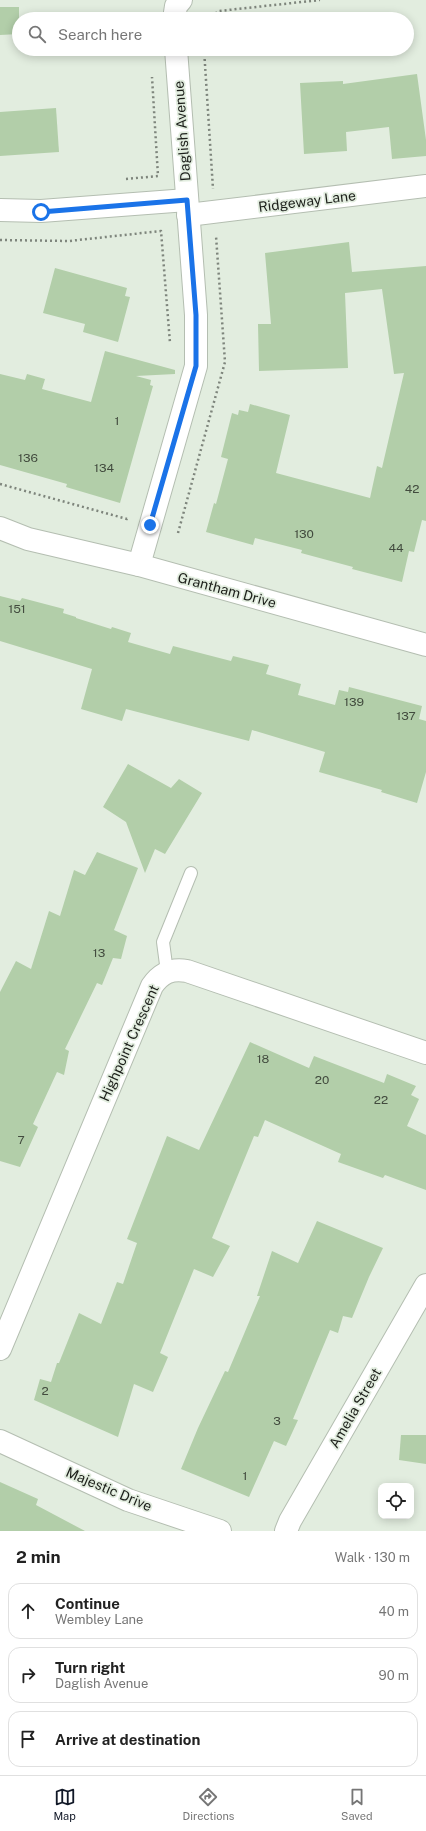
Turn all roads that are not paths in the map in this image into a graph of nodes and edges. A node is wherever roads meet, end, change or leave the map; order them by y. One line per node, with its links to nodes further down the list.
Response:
1 (180, 0): 2 (street)
2 (175, 12)
3 (177, 56): 5 (street, Daglish Avenue)
4 (426, 186): 5 (street, Ridgeway Lane)
5 (188, 207): 6 (street, Ridgeway Lane); 10 (street, Daglish Avenue)
6 (0, 210)
7 (0, 528): 8 (street, Grantham Drive)
8 (28, 539): 9 (street, Grantham Drive); 10 (street, Grantham Drive)
9 (0, 542)
10 (139, 566): 11 (street, Grantham Drive)
11 (426, 645)
12 (191, 873): 13 (lane)
13 (167, 972): 14 (street, Highpoint Crescent); 16 (street, Highpoint Crescent)
14 (426, 1053)
15 (426, 1285): 19 (street, Amelia Street)
16 (0, 1349)
17 (0, 1440): 18 (street, Majestic Drive)
18 (220, 1531)
19 (286, 1531)

